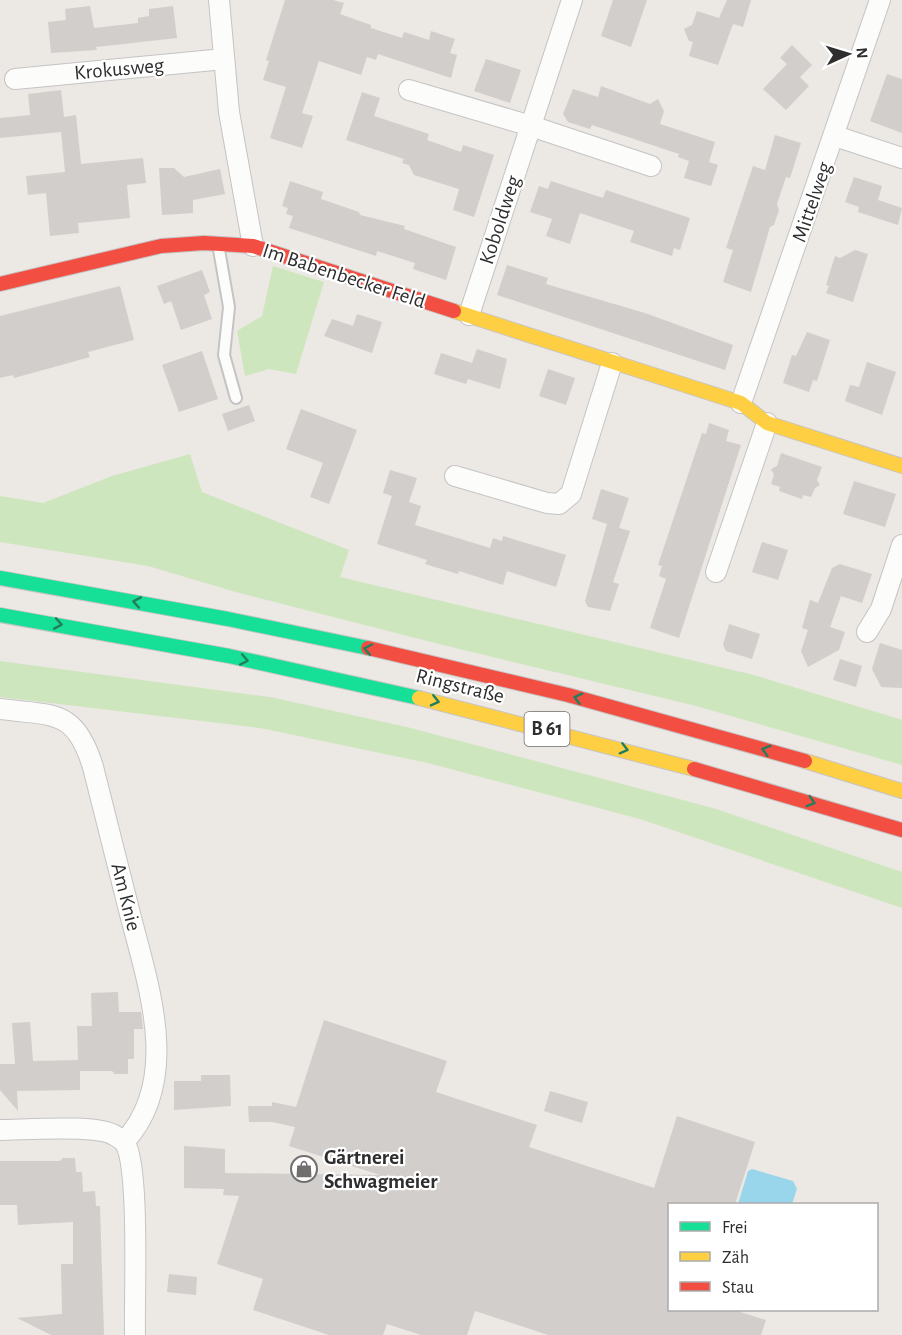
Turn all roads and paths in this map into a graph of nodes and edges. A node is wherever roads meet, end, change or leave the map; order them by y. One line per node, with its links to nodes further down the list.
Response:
1 (219, 0): 4 (street)
2 (572, 0): 7 (street, Koboldweg)
3 (880, 0): 8 (street, Mittelweg)
4 (224, 59): 5 (street, Krokusweg); 12 (street)
5 (15, 79)
6 (409, 90): 7 (street)
7 (531, 126): 10 (street); 14 (street, Koboldweg)
8 (835, 136): 9 (street); 17 (street, Mittelweg)
9 (902, 158)
10 (651, 166)
11 (218, 244): 12 (main road, Im Babenbecker Feld); 13 (main road, Im Babenbecker Feld); 16 (lane)
12 (253, 246): 14 (main road, Im Babenbecker Feld)
13 (0, 284)
14 (469, 315): 15 (main road, Im Babenbecker Feld)
15 (612, 363): 17 (main road, Im Babenbecker Feld); 20 (street)
16 (236, 398)
17 (741, 402): 18 (main road, Im Babenbecker Feld)
18 (767, 423): 19 (main road, Im Babenbecker Feld); 22 (street)
19 (902, 466)
20 (455, 476)
21 (902, 545): 25 (street)
22 (716, 572)
23 (0, 578): 27 (main road, Ringstraße / B 61, one-way to 23)
24 (0, 615): 28 (main road, Ringstraße / B 61, one-way to 28)
25 (867, 632)
26 (0, 709): 30 (street, Am Knie)
27 (902, 791)
28 (902, 830)
29 (0, 1130): 30 (street)
30 (124, 1142): 31 (street)
31 (135, 1335)

